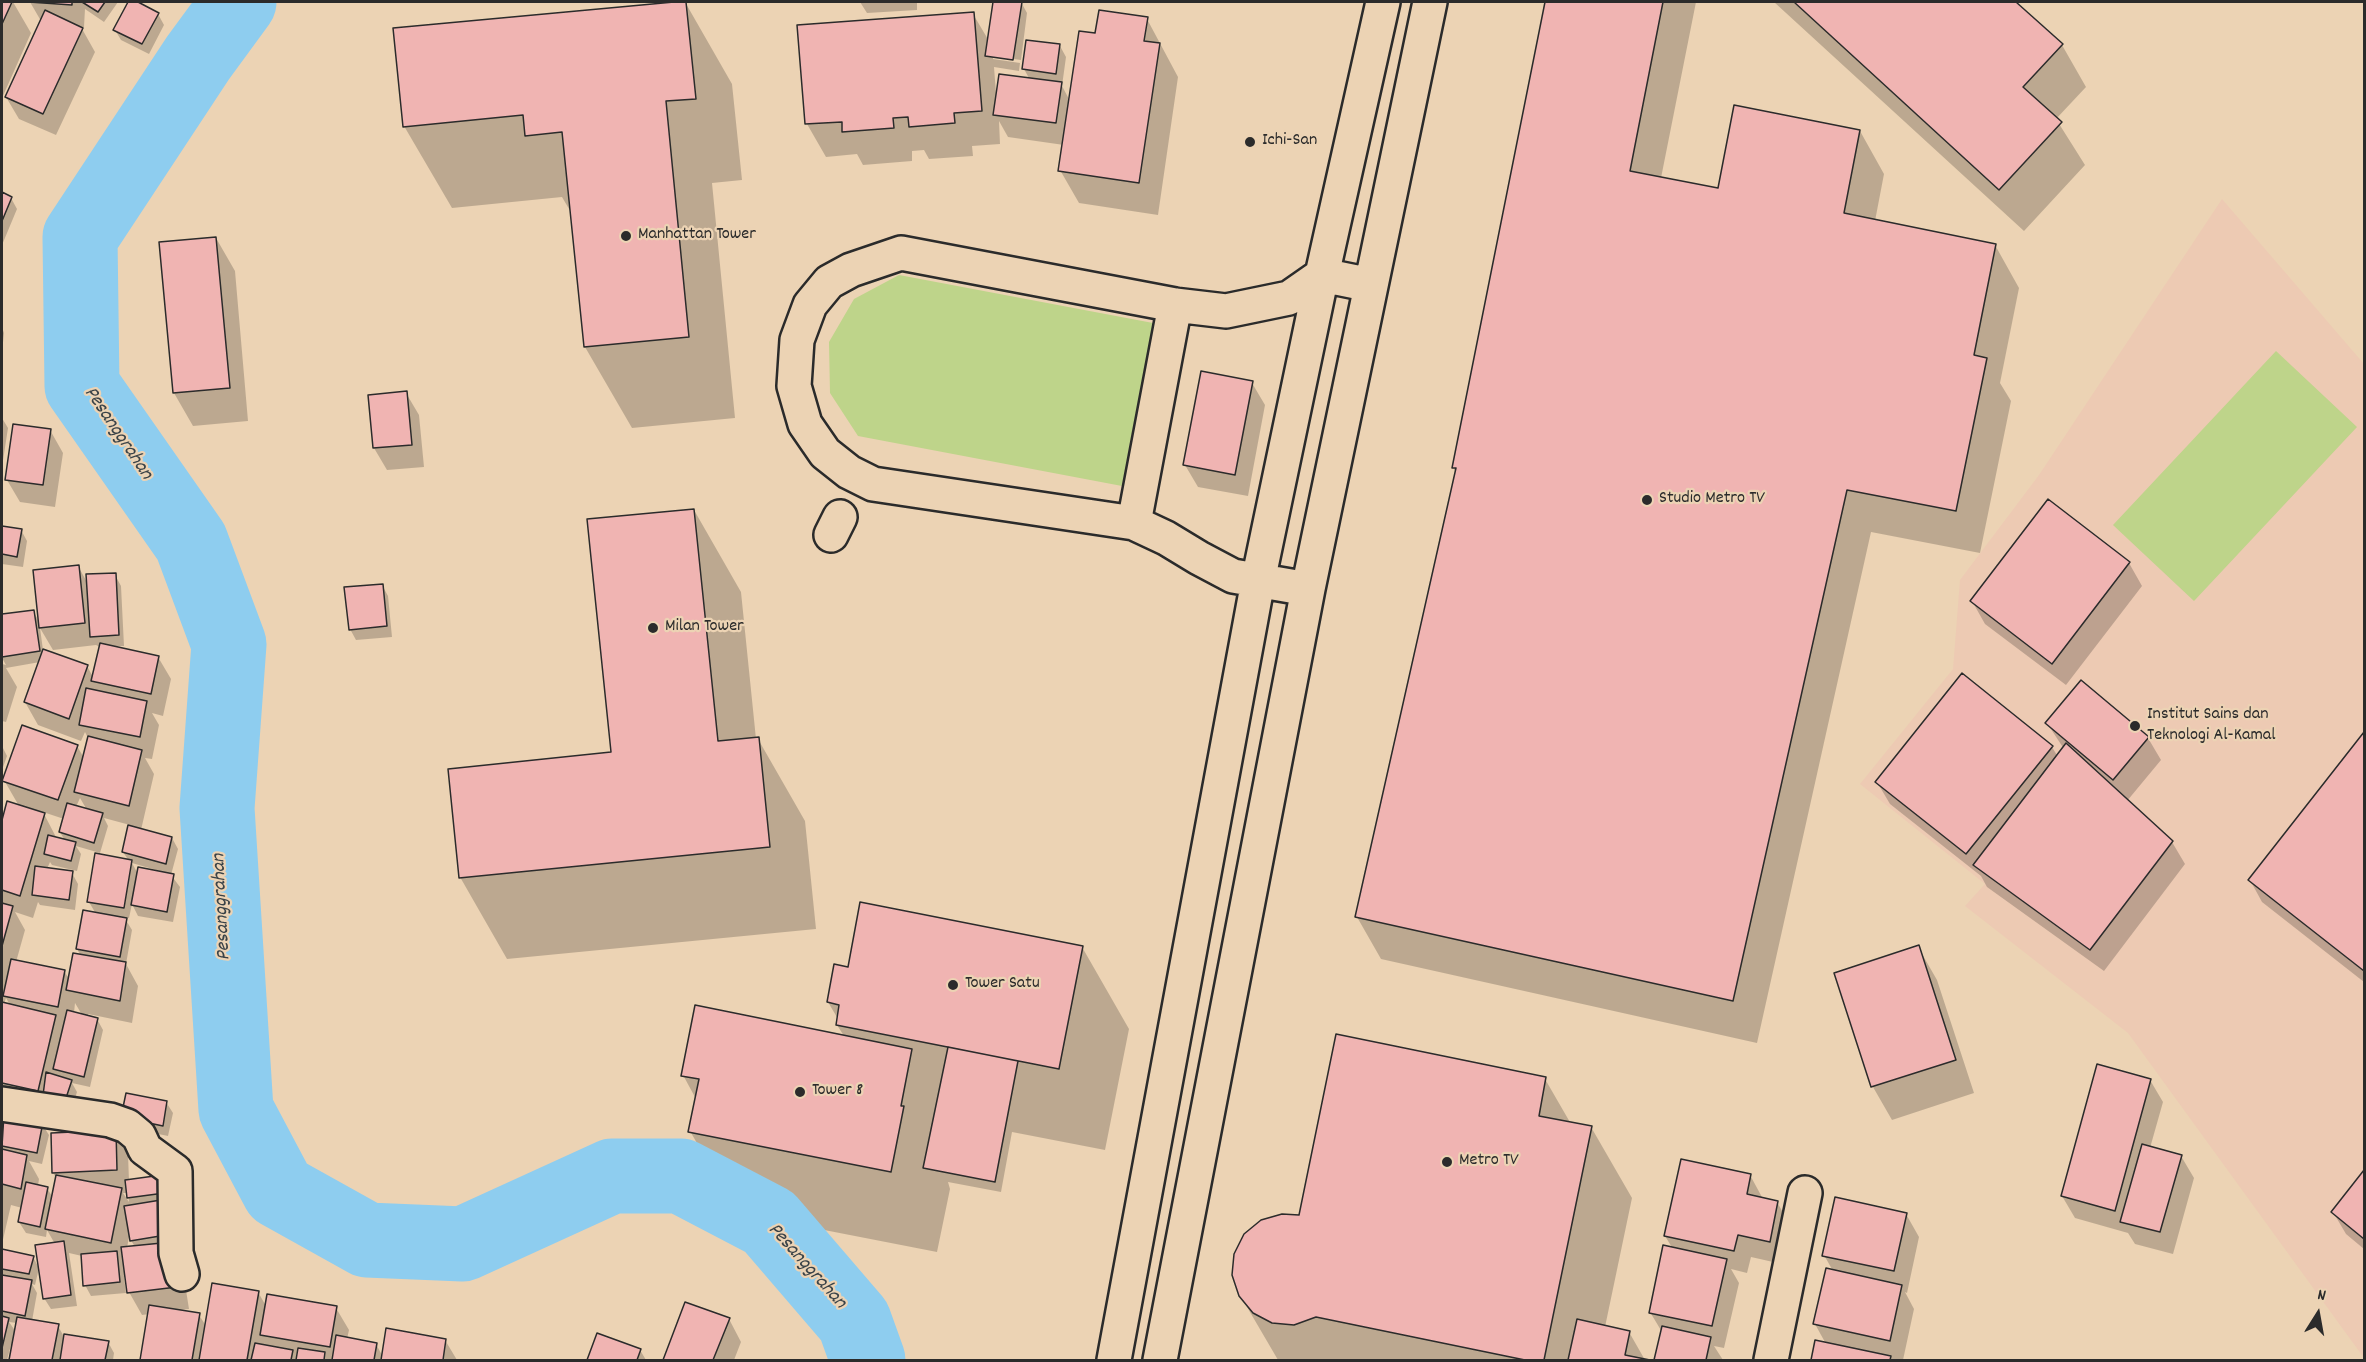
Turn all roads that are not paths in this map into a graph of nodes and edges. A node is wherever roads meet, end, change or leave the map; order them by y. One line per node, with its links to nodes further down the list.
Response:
1 (1383, 2): 3 (street)
2 (1430, 2): 4 (street)
3 (1322, 275): 4 (street); 5 (street); 7 (street)
4 (1371, 285): 8 (street)
5 (1174, 304): 6 (street); 6 (street)
6 (1134, 523): 7 (street)
7 (1258, 581): 8 (street); 12 (street)
8 (1308, 589): 13 (street)
9 (2, 1104): 11 (street)
10 (1805, 1193): 14 (street)
11 (182, 1274)
12 (1114, 1360)
13 (1160, 1360)
14 (1771, 1360)

